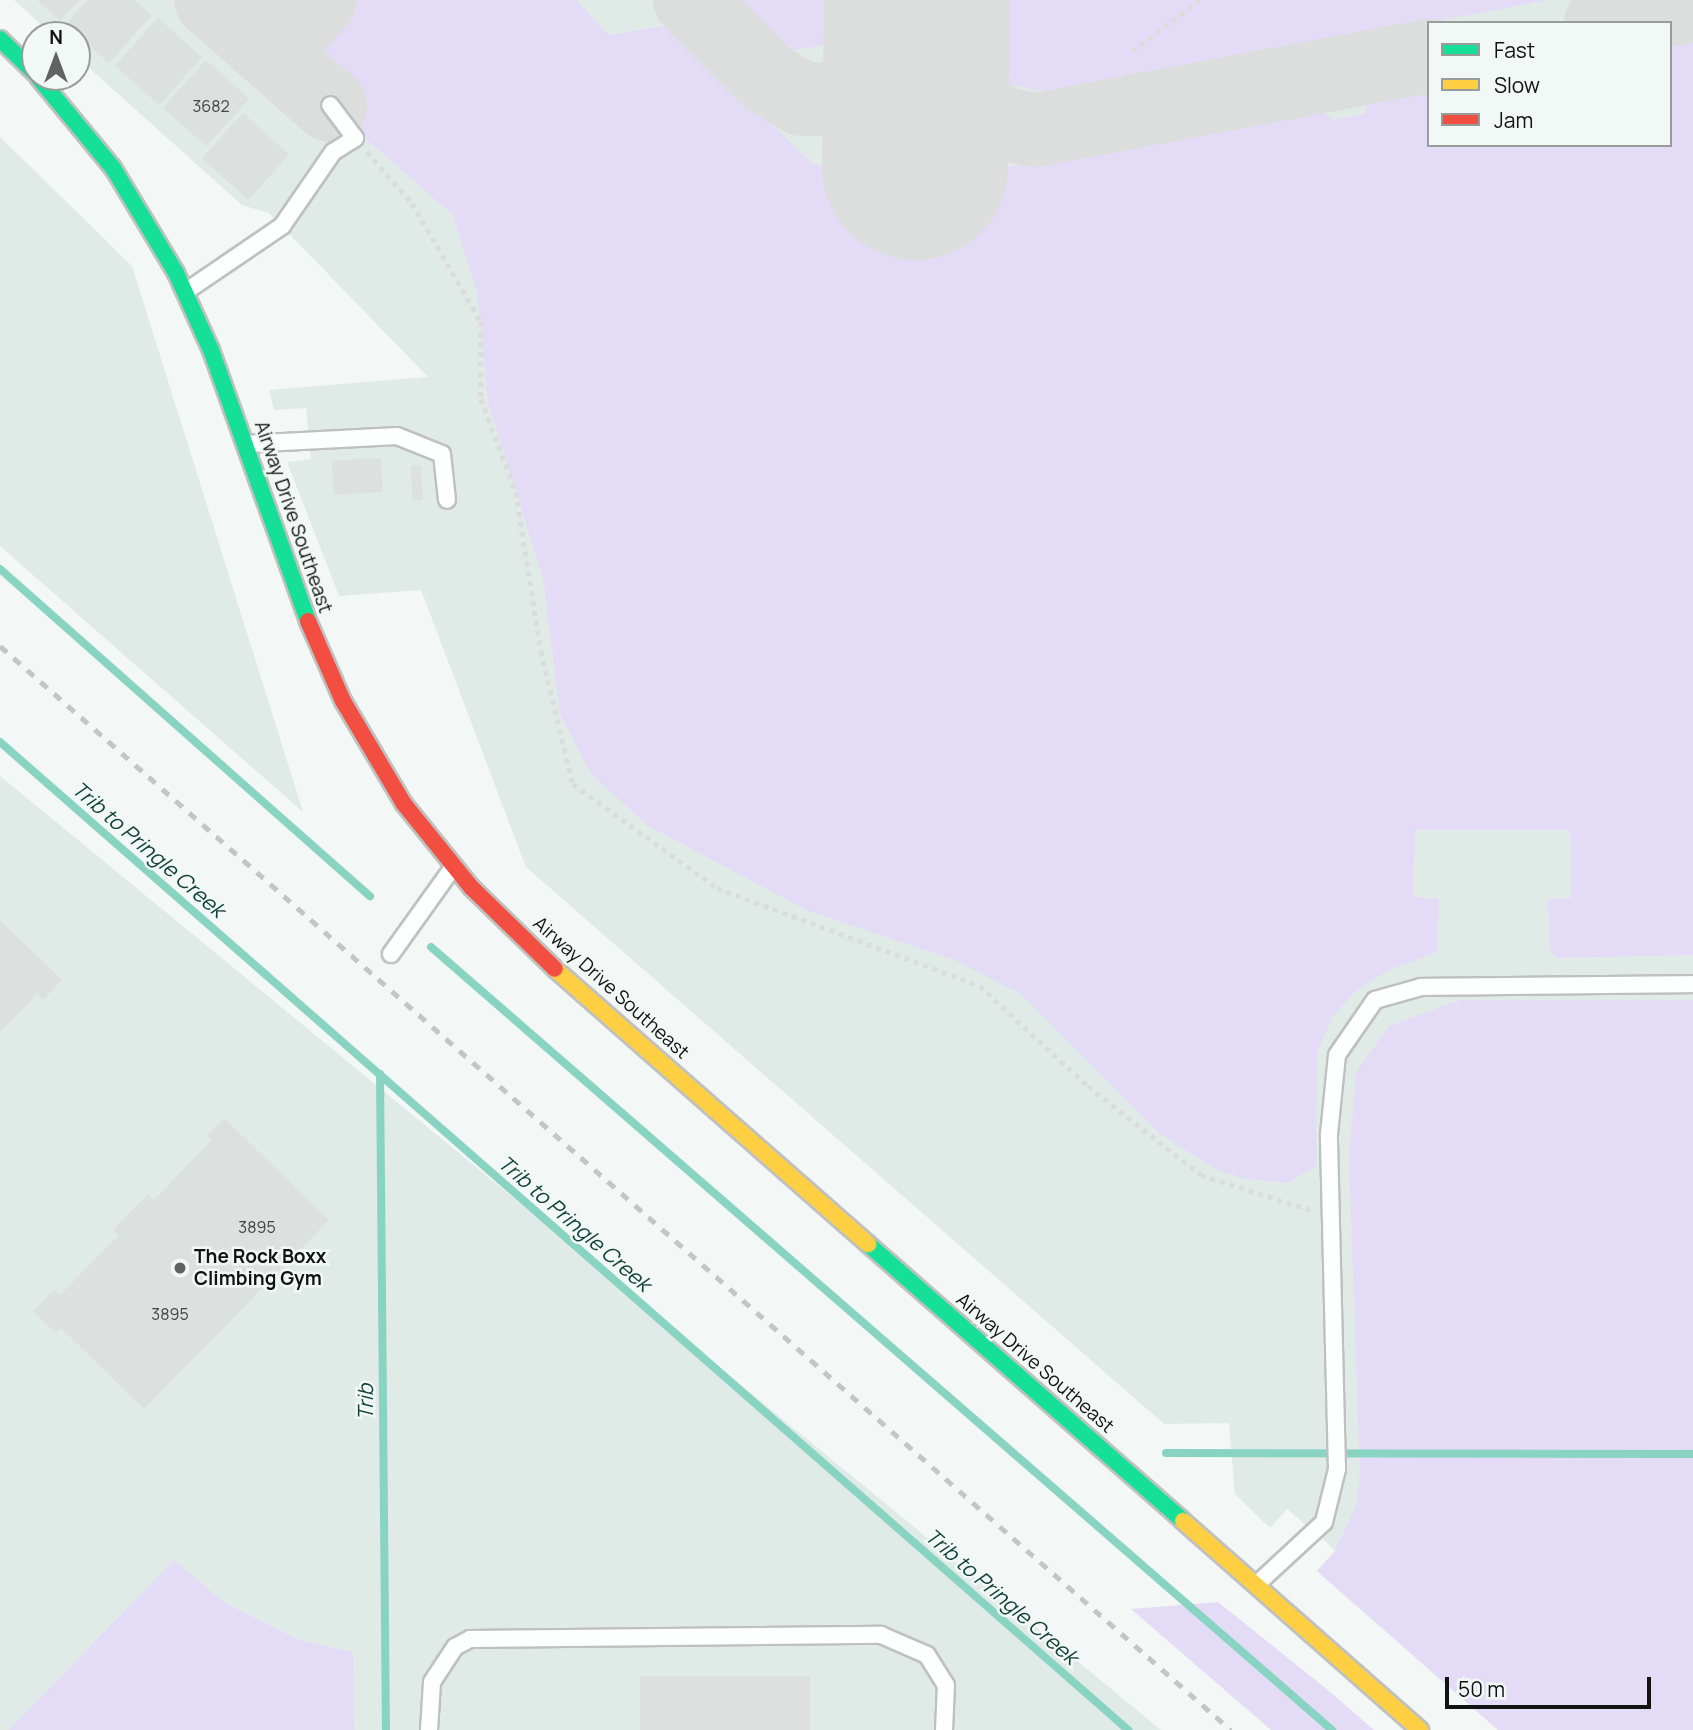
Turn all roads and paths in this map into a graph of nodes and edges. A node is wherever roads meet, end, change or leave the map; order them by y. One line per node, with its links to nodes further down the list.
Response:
1 (1199, 0): 3 (path)
2 (0, 39): 4 (street, Airway Drive Southeast)
3 (1132, 51)
4 (21, 60)
5 (49, 91): 8 (street, Airway Drive Southeast)
6 (330, 105): 7 (lane)
7 (355, 138): 8 (lane); 14 (path)
8 (186, 292): 9 (street, Airway Drive Southeast)
9 (245, 444): 10 (lane); 11 (street, Airway Drive Southeast)
10 (447, 500)
11 (454, 866): 12 (lane); 15 (street, Airway Drive Southeast)
12 (391, 954)
13 (1693, 984): 14 (lane)
14 (1332, 1217): 15 (lane)
15 (1256, 1585): 18 (street, Airway Drive Southeast)
16 (429, 1730): 17 (lane)
17 (944, 1730)
18 (1420, 1730)

